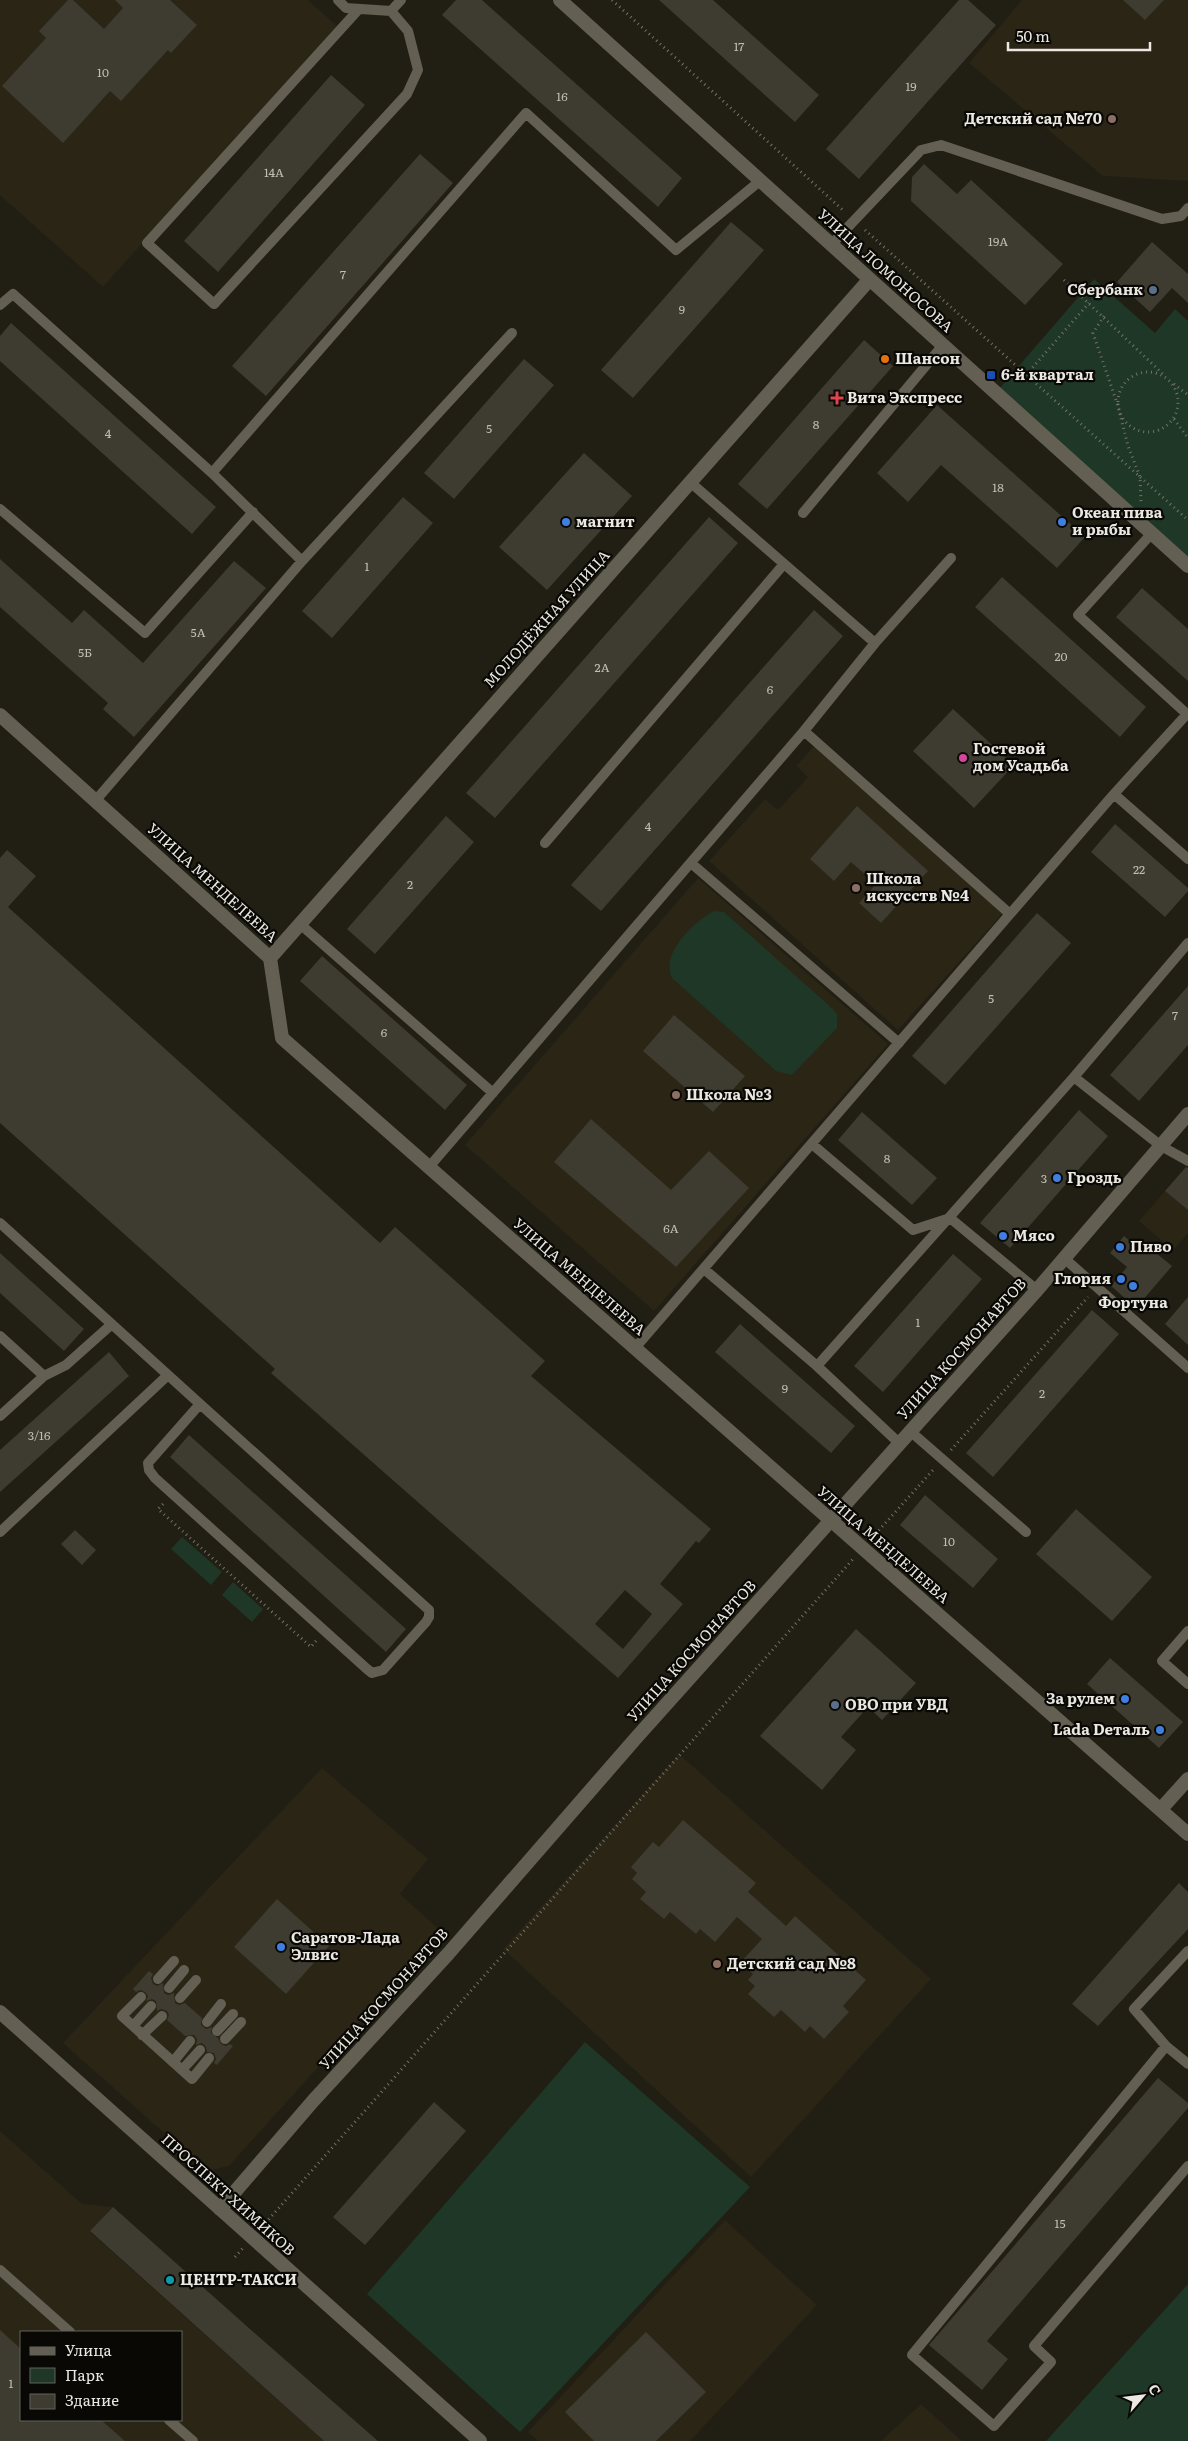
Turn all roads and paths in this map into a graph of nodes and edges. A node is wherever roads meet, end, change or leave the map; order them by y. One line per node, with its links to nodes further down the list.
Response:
1 (338, 0): 5 (lane)
2 (401, 0): 6 (lane)
3 (560, 0): 7 (street, УЛИЦА ЛОМОНОСОВА)
4 (612, 0): 9 (path)
5 (359, 9): 6 (lane); 6 (lane)
6 (391, 11)
7 (761, 180): 10 (street, УЛИЦА ЛОМОНОСОВА); 24 (lane)
8 (1188, 208): 9 (lane)
9 (854, 219): 10 (lane); 18 (path)
10 (831, 245): 11 (street, УЛИЦА ЛОМОНОСОВА)
11 (870, 280): 17 (street, УЛИЦА ЛОМОНОСОВА); 26 (street, МОЛОДЁЖНАЯ УЛИЦА)
12 (1064, 280): 13 (path)
13 (1089, 303): 15 (path); 18 (path)
14 (0, 305): 24 (lane)
15 (1104, 316): 19 (path); 21 (path)
16 (512, 334): 33 (lane)
17 (943, 345): 29 (lane); 31 (street, УЛИЦА ЛОМОНОСОВА)
18 (1026, 375): 25 (path)
19 (1168, 379): 20 (path); 21 (path); 22 (path)
20 (1188, 395)
21 (1118, 406): 22 (path); 25 (path)
22 (1174, 419): 23 (path)
23 (1188, 438)
24 (212, 472): 28 (lane)
25 (1140, 477): 30 (path); 31 (path)
26 (690, 482): 34 (lane); 45 (street, МОЛОДЁЖНАЯ УЛИЦА)
27 (0, 509): 28 (lane)
28 (253, 512): 33 (lane)
29 (803, 513)
30 (1188, 520)
31 (1147, 529): 35 (street, УЛИЦА ЛОМОНОСОВА); 39 (lane)
32 (951, 558): 36 (lane)
33 (302, 560): 40 (lane)
34 (784, 564): 36 (lane); 41 (lane)
35 (1188, 566)
36 (874, 643): 38 (lane)
37 (0, 715): 40 (street, УЛИЦА МЕНДЕЛЕЕВА)
38 (804, 731): 43 (lane); 44 (lane)
39 (1114, 794): 42 (lane); 44 (lane)
40 (96, 800): 47 (street, УЛИЦА МЕНДЕЛЕЕВА)
41 (545, 843)
42 (1188, 859)
43 (691, 863): 48 (lane); 50 (lane)
44 (1010, 914): 48 (lane)
45 (300, 924): 47 (street, МОЛОДЁЖНАЯ УЛИЦА); 50 (lane)
46 (1188, 943): 49 (lane)
47 (270, 958): 55 (street, УЛИЦА МЕНДЕЛЕЕВА)
48 (899, 1043): 52 (lane)
49 (1074, 1077): 53 (lane); 56 (lane)
50 (493, 1093): 55 (lane)
51 (1188, 1114): 53 (street, УЛИЦА КОСМОНАВТОВ)
52 (812, 1144): 56 (lane); 59 (lane)
53 (1161, 1146): 54 (lane); 58 (street, УЛИЦА КОСМОНАВТОВ)
54 (1188, 1161)
55 (429, 1167): 64 (street, УЛИЦА МЕНДЕЛЕЕВА)
56 (950, 1218): 61 (lane); 65 (lane)
57 (0, 1223): 62 (lane)
58 (1064, 1258): 60 (lane); 61 (street, УЛИЦА КОСМОНАВТОВ)
59 (704, 1269): 64 (lane); 65 (lane)
60 (1097, 1287): 66 (lane); 73 (path)
61 (1037, 1290): 71 (street, УЛИЦА КОСМОНАВТОВ)
62 (112, 1324): 67 (lane); 68 (lane)
63 (0, 1336): 68 (lane)
64 (635, 1348): 75 (street, УЛИЦА МЕНДЕЛЕЕВА)
65 (817, 1366): 72 (lane)
66 (1188, 1368)
67 (168, 1375): 69 (lane); 76 (lane)
68 (44, 1376): 70 (lane)
69 (200, 1404): 74 (lane); 79 (lane)
70 (0, 1416)
71 (910, 1431): 72 (street, УЛИЦА КОСМОНАВТОВ); 73 (lane)
72 (899, 1443): 75 (street, УЛИЦА КОСМОНАВТОВ)
73 (942, 1460): 77 (lane); 78 (path)
74 (172, 1494): 79 (lane); 79 (path)
75 (831, 1521): 78 (street, УЛИЦА МЕНДЕЛЕЕВА); 112 (street, УЛИЦА КОСМОНАВТОВ)
76 (0, 1532)
77 (1026, 1532)
78 (863, 1548): 83 (street, УЛИЦА МЕНДЕЛЕЕВА); 113 (path)
79 (325, 1631)
80 (1188, 1631): 81 (lane)
81 (1188, 1684)
82 (1188, 1779): 83 (street)
83 (1162, 1809): 84 (street, УЛИЦА МЕНДЕЛЕЕВА)
84 (1188, 1834)
85 (1188, 1951): 105 (lane)
86 (174, 1961): 88 (lane)
87 (184, 1970): 90 (lane)
88 (158, 1979)
89 (196, 1980): 92 (lane)
90 (169, 1988)
91 (141, 1997): 100 (lane)
92 (180, 1998)
93 (222, 2004): 98 (lane)
94 (152, 2006): 100 (lane)
95 (0, 2012): 112 (street, ПРОСПЕКТ ХИМИКОВ)
96 (233, 2014): 101 (lane)
97 (162, 2016): 102 (lane)
98 (206, 2022)
99 (241, 2022): 103 (lane)
100 (133, 2026): 102 (lane)
101 (217, 2032)
102 (142, 2035): 108 (lane)
103 (225, 2039)
104 (190, 2041): 108 (lane)
105 (1166, 2046): 109 (lane); 111 (lane)
106 (200, 2050): 110 (lane)
107 (209, 2058): 110 (lane)
108 (173, 2062): 110 (lane)
109 (1188, 2064)
110 (182, 2070)
111 (1188, 2166)
112 (220, 2209): 113 (street, ПРОСПЕКТ ХИМИКОВ)
113 (252, 2238): 114 (path); 119 (street, ПРОСПЕКТ ХИМИКОВ)
114 (235, 2257)
115 (0, 2270): 116 (lane)
116 (69, 2331)
117 (170, 2421): 118 (lane)
118 (193, 2441)
119 (480, 2441)

